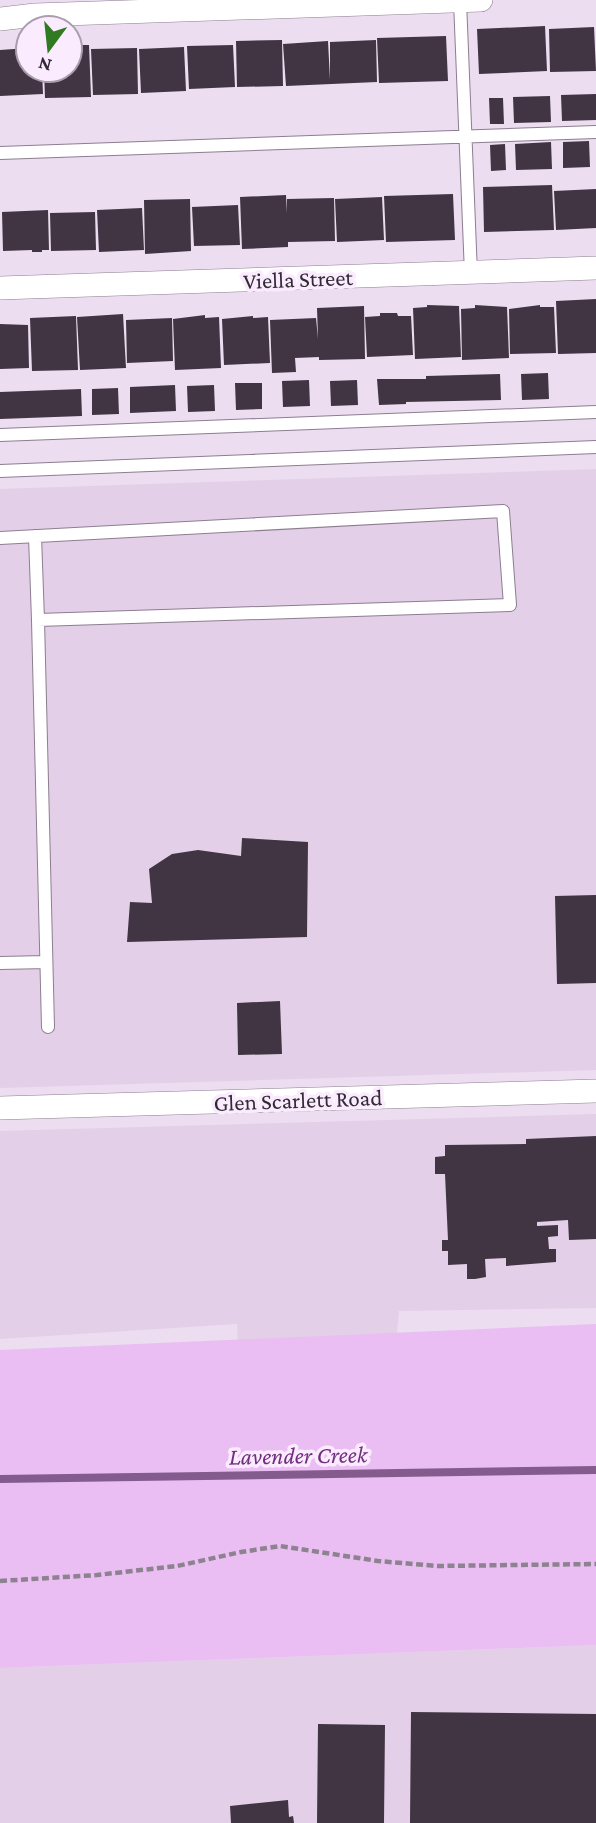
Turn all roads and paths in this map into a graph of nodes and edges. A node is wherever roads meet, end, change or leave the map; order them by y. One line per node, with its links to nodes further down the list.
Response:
1 (467, 0): 2 (street); 4 (lane)
2 (0, 19)
3 (596, 132): 4 (lane)
4 (465, 137): 5 (lane); 7 (lane)
5 (0, 153)
6 (596, 268): 7 (street, Viella Street)
7 (471, 274): 8 (street, Viella Street)
8 (0, 288)
9 (596, 412): 10 (lane)
10 (0, 435)
11 (596, 447): 12 (lane)
12 (0, 471)
13 (35, 536): 14 (lane); 15 (lane); 15 (lane)
14 (0, 538)
15 (38, 620): 16 (lane)
16 (46, 962): 17 (lane); 18 (lane)
17 (0, 963)
18 (48, 1027)
19 (596, 1091): 20 (street, Glen Scarlett Road)
20 (0, 1108)
21 (596, 1564): 22 (path)
22 (0, 1581)

